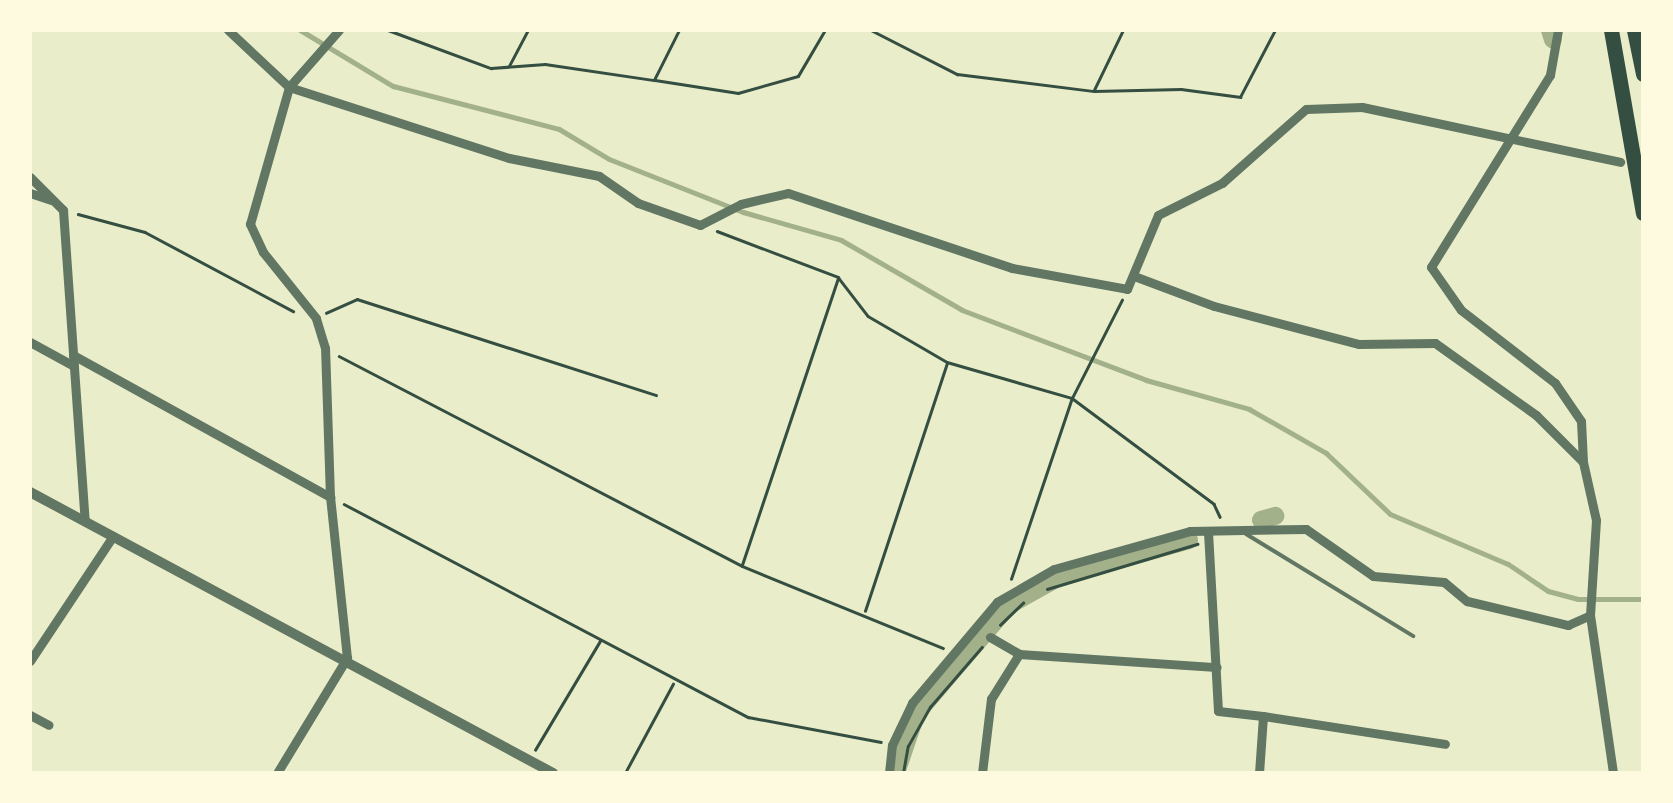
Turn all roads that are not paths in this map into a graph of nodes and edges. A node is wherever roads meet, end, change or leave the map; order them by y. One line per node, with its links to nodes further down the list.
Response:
1 (228, 30): 7 (street)
2 (339, 30): 7 (street)
3 (1558, 30): 8 (street)
4 (1610, 30): 13 (highway)
5 (1634, 30): 6 (highway)
6 (1643, 74)
7 (290, 86): 14 (street); 19 (street)
8 (1512, 137): 9 (street); 14 (street); 17 (street)
9 (1620, 162)
10 (30, 177): 12 (street)
11 (30, 193): 12 (street)
12 (54, 201): 16 (street)
13 (1643, 213)
14 (1134, 276): 17 (street)
15 (30, 342): 16 (street)
16 (73, 360): 19 (street); 20 (street)
17 (1583, 462): 24 (street)
18 (30, 492): 20 (street)
19 (330, 497): 28 (street)
20 (85, 521): 23 (street)
21 (1242, 531): 22 (street); 24 (street); 25 (lane)
22 (1208, 532): 30 (street); 37 (street)
23 (114, 536): 28 (street); 29 (street)
24 (1591, 612): 40 (street)
25 (1413, 636)
26 (990, 637): 27 (street)
27 (1019, 654): 30 (street); 38 (street)
28 (346, 658): 35 (street); 36 (street)
29 (30, 661)
30 (1218, 667): 32 (street)
31 (30, 714): 33 (street)
32 (1264, 716): 34 (street); 39 (street)
33 (49, 725)
34 (1445, 744)
35 (277, 773)
36 (554, 773)
37 (888, 773)
38 (982, 773)
39 (1259, 773)
40 (1613, 773)

